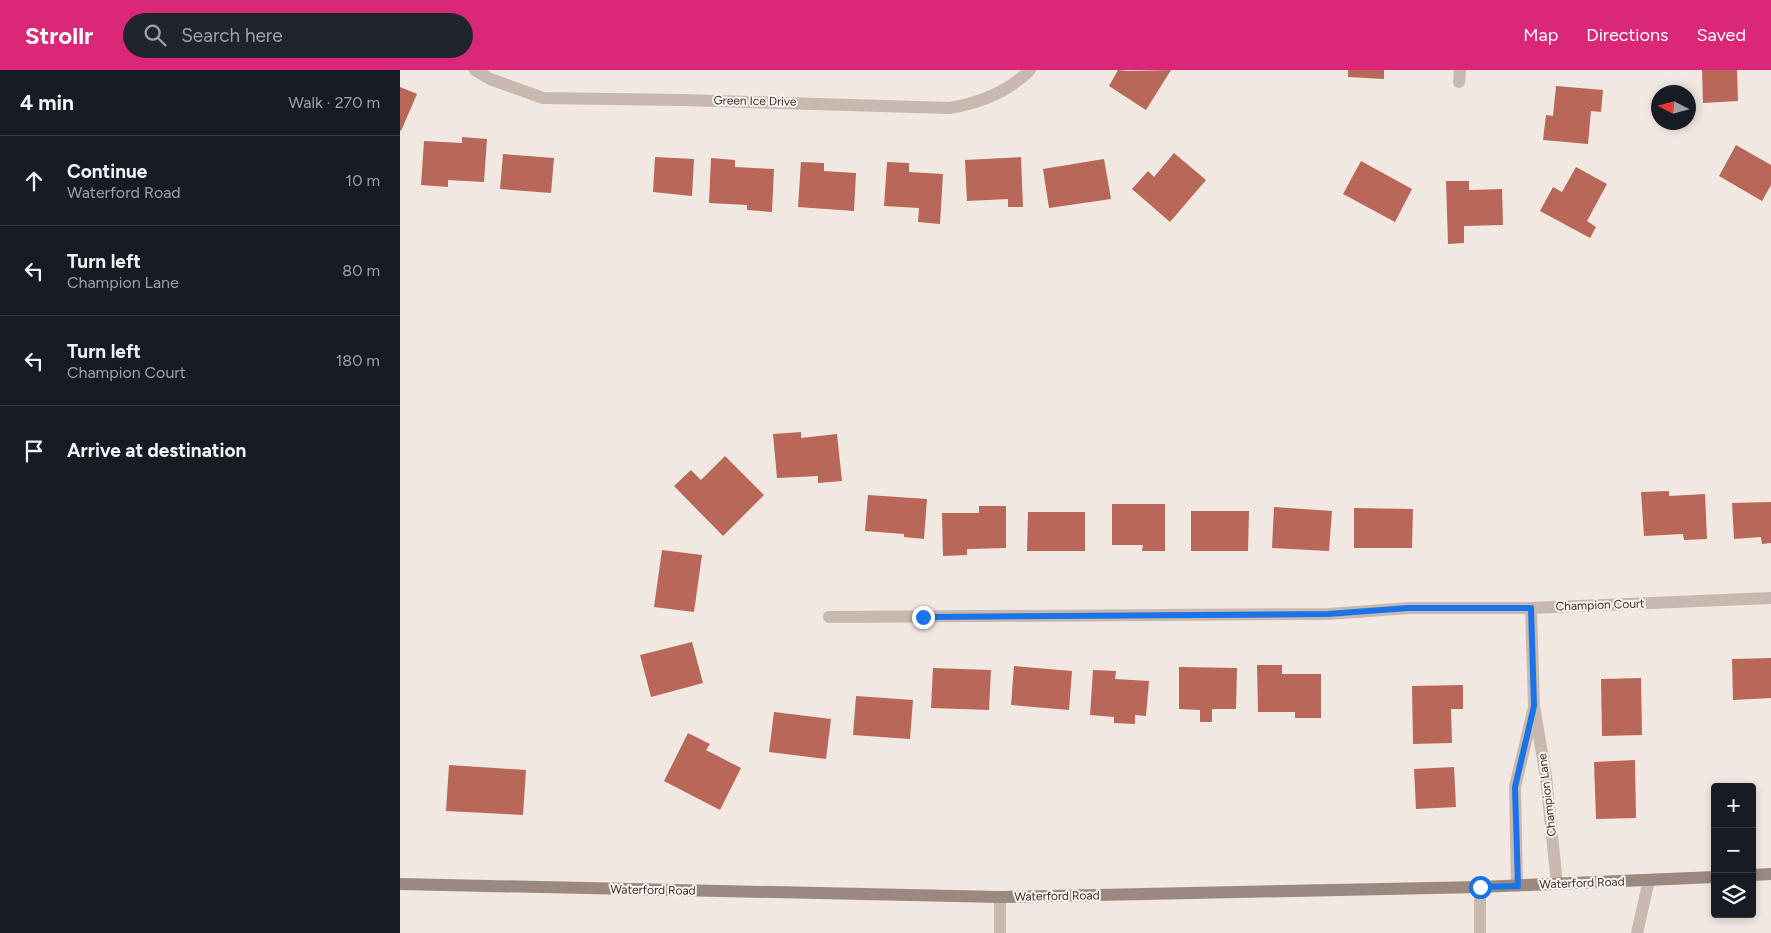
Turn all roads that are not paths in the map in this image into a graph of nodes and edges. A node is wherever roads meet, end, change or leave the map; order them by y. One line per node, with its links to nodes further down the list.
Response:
1 (475, 70): 2 (street, Green Ice Drive)
2 (1030, 70)
3 (1771, 598): 4 (street, Champion Court)
4 (1531, 608): 5 (street, Champion Court); 6 (street, Champion Lane)
5 (829, 617)
6 (1534, 706): 12 (street, Champion Lane); 13 (street, Champion Lane)
7 (1771, 874): 8 (main road)
8 (1756, 875)
9 (1711, 877): 10 (main road, Waterford Road)
10 (1649, 880): 12 (main road, Waterford Road); 18 (street)
11 (400, 884): 15 (main road, Waterford Road)
12 (1557, 884): 13 (main road, Waterford Road)
13 (1518, 886): 14 (main road, Waterford Road)
14 (1480, 887): 15 (main road, Waterford Road); 17 (street)
15 (1000, 897): 16 (street)
16 (1000, 933)
17 (1480, 933)
18 (1637, 933)

